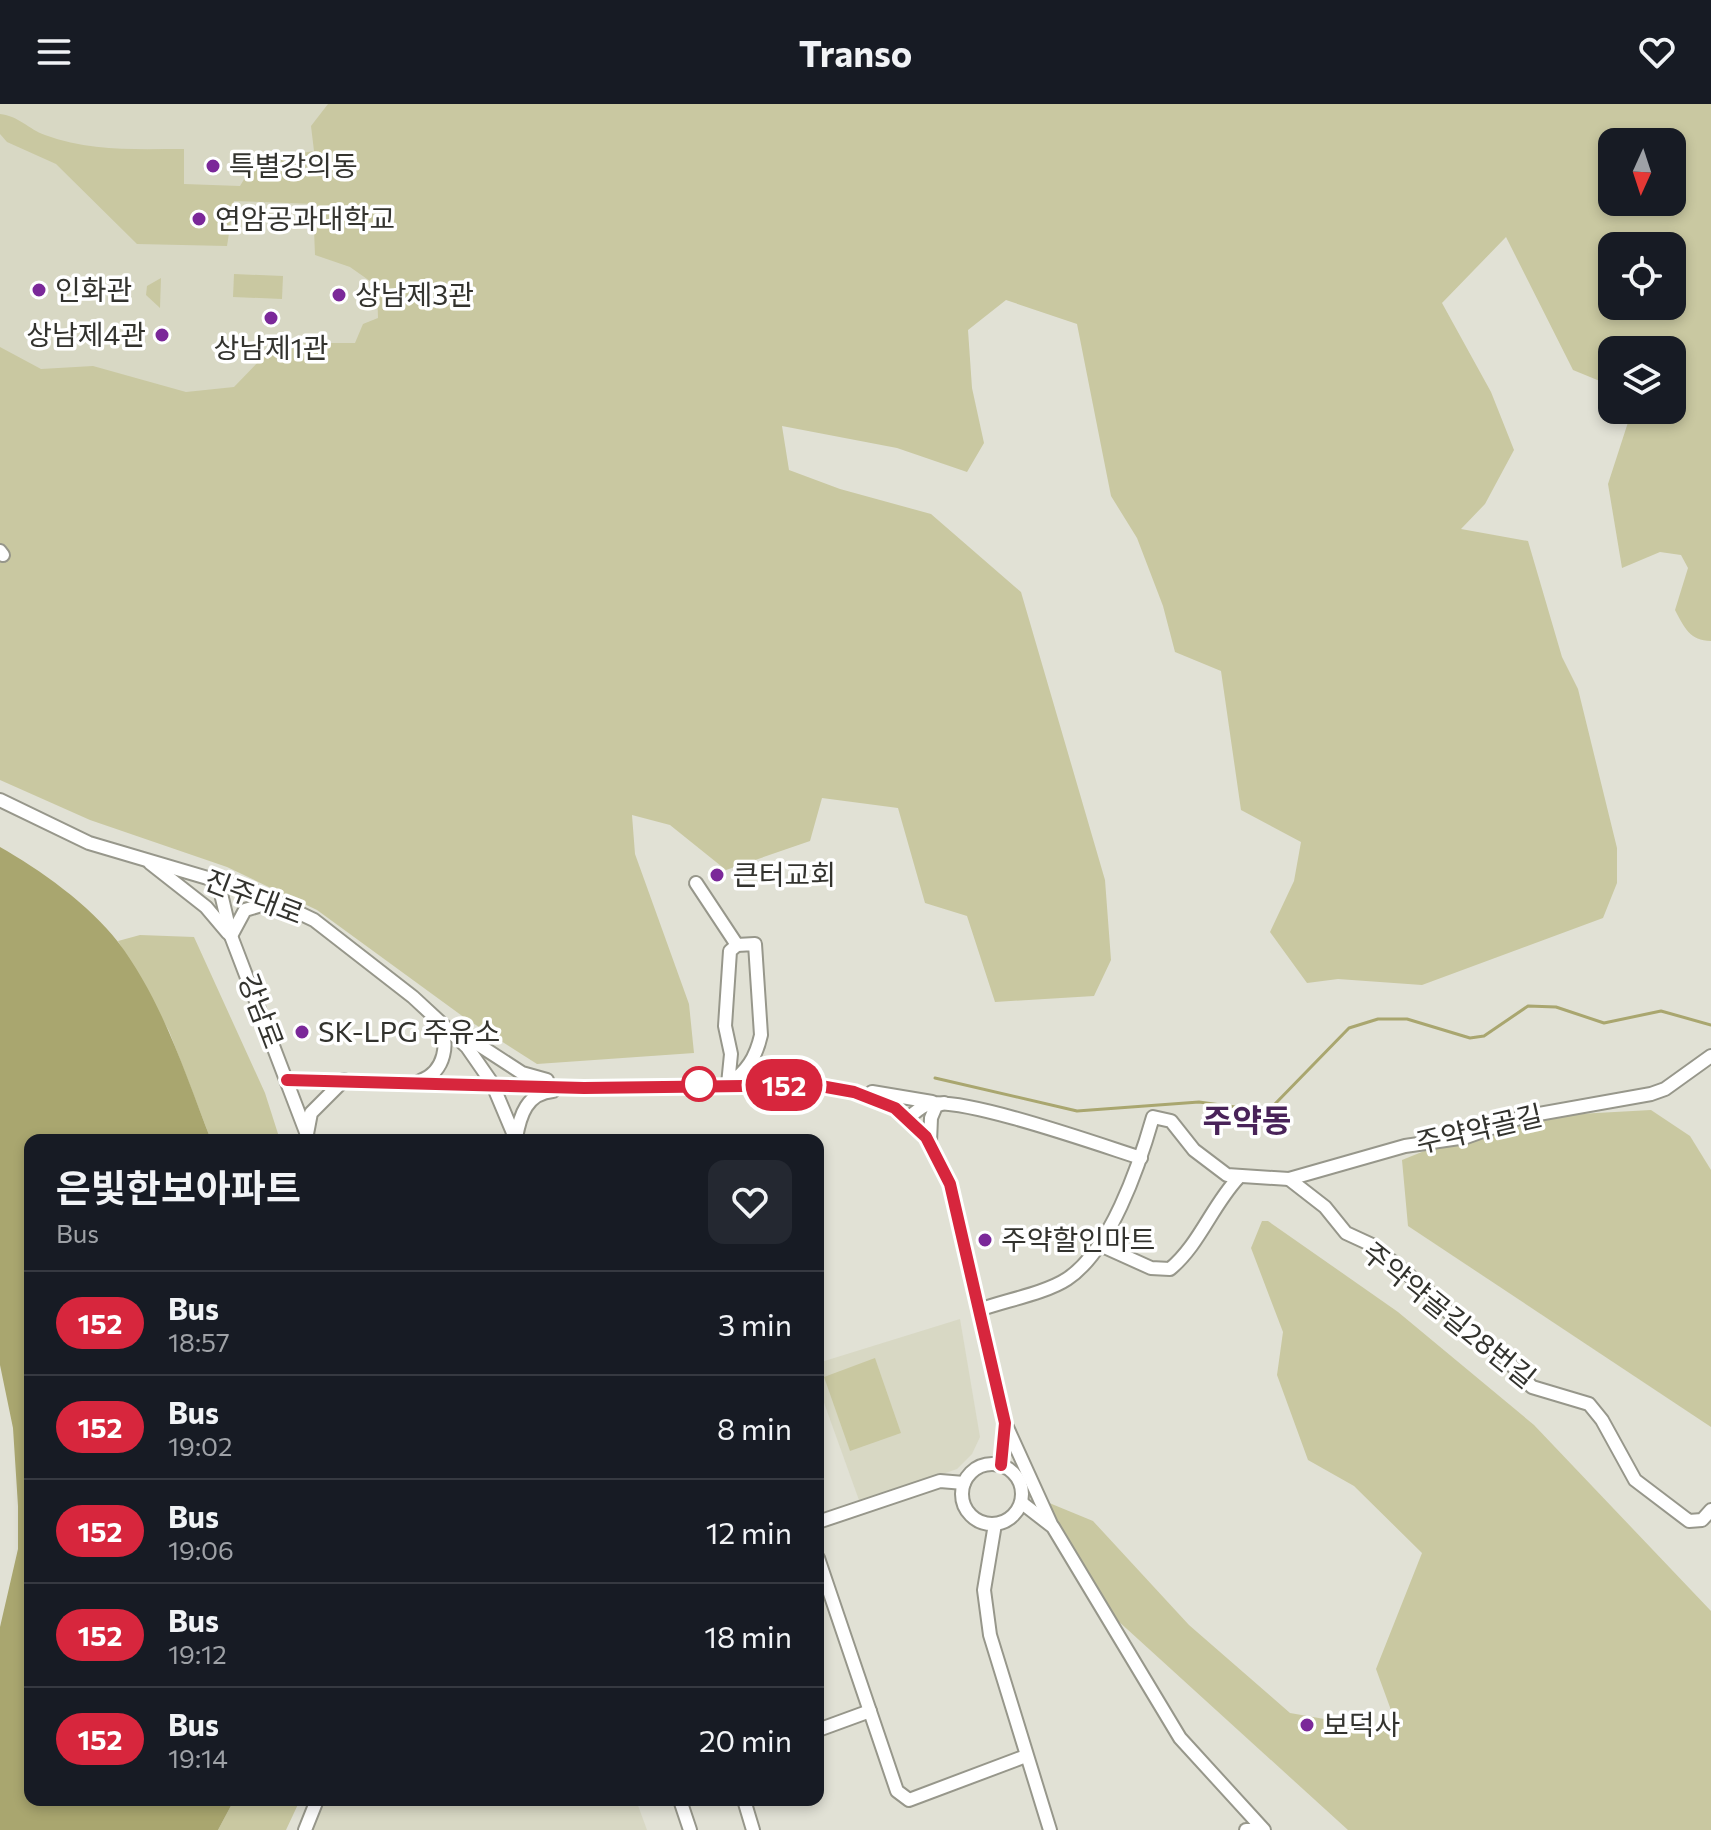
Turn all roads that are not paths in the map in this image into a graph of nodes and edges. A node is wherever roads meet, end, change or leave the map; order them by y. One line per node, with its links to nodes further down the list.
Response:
1 (0, 800): 2 (street, 진주대로)
2 (144, 858): 3 (street, 진주대로); 6 (street)
3 (218, 881): 5 (street, 진주대로); 6 (street, 강남로)
4 (696, 883): 7 (street)
5 (275, 901): 6 (street); 8 (street, 진주대로)
6 (231, 936): 10 (street, 강남로)
7 (737, 945): 14 (street); 14 (street)
8 (430, 1011): 12 (street); 13 (street, 진주대로); 16 (street)
9 (1711, 1056): 26 (street, 주약약골길)
10 (287, 1080): 11 (street); 19 (street, 강남로)
11 (344, 1080): 12 (street); 20 (street)
12 (417, 1082): 13 (street)
13 (492, 1083): 16 (street); 21 (street, 진주대로)
14 (728, 1084): 15 (street); 16 (street)
15 (815, 1085): 17 (street); 18 (street)
16 (584, 1088): 22 (street)
17 (944, 1103): 18 (street); 23 (street); 24 (street)
18 (908, 1118): 23 (street)
19 (307, 1134)
20 (308, 1134)
21 (513, 1134)
22 (517, 1134)
23 (930, 1142): 28 (street)
24 (1141, 1158): 25 (street, 주약약골길); 27 (street, 주약약골길)
25 (1238, 1178): 26 (street, 주약약골길); 27 (street)
26 (1289, 1179): 33 (street, 주약약골길28번길)
27 (1100, 1245): 28 (street, 주약약골길)
28 (979, 1310): 29 (street)
29 (1005, 1423): 30 (street); 36 (street)
30 (1001, 1465): 31 (street); 32 (street)
31 (964, 1483): 34 (street); 35 (street)
32 (1022, 1503): 35 (street); 36 (street)
33 (1711, 1510)
34 (824, 1520)
35 (995, 1524): 40 (street)
36 (1053, 1527): 49 (street)
37 (824, 1577): 38 (street)
38 (870, 1711): 39 (street); 40 (street)
39 (824, 1728)
40 (1026, 1756): 47 (street)
41 (315, 1806): 44 (street)
42 (682, 1806): 45 (street)
43 (746, 1806): 46 (street)
44 (305, 1830)
45 (690, 1830)
46 (753, 1830)
47 (1050, 1830)
48 (1246, 1830): 49 (street)
49 (1263, 1830)

